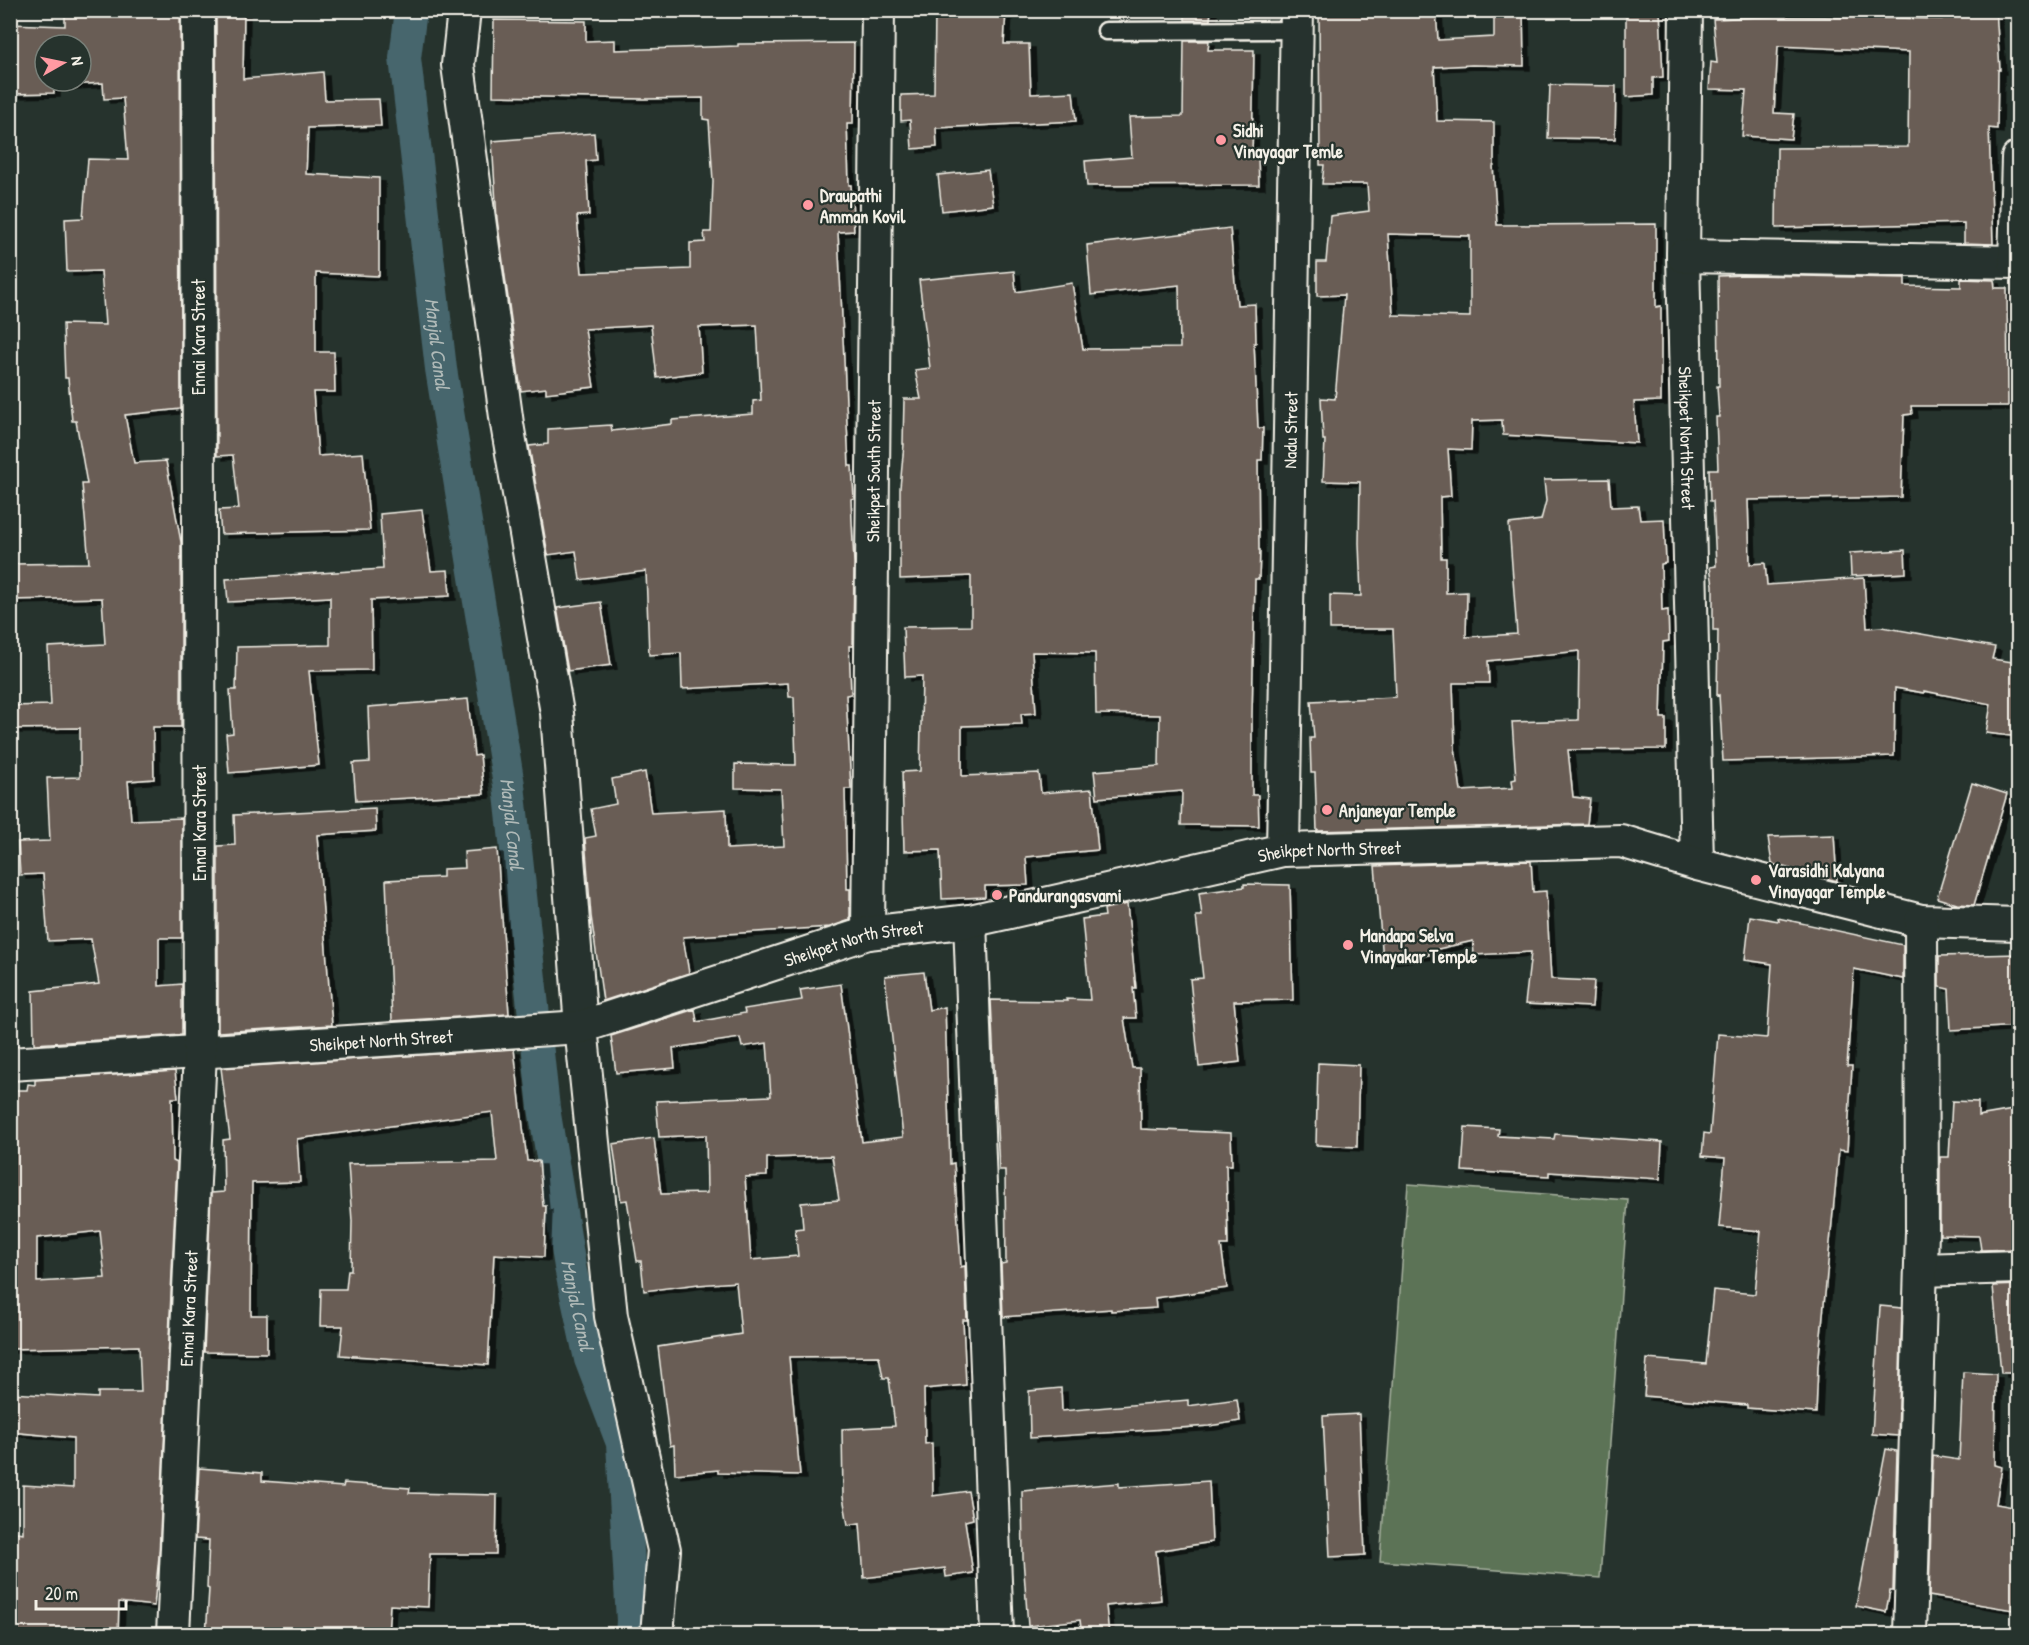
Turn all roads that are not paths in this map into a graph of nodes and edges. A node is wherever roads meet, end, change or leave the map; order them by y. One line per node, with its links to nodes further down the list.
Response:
1 (198, 10): 17 (street, Ennai Kara Street)
2 (464, 10): 16 (street)
3 (878, 10): 15 (street, Sheikpet South Street)
4 (1686, 10): 8 (street, Sheikpet North Street)
5 (1297, 20): 6 (lane); 10 (street, Nadu Street)
6 (1106, 31)
7 (2019, 158): 9 (street)
8 (1683, 255): 9 (street); 11 (street, Sheikpet North Street)
9 (2017, 262)
10 (1283, 850): 11 (street, Sheikpet North Street); 12 (street, Sheikpet North Street)
11 (1697, 864): 13 (street, Sheikpet North Street)
12 (970, 921): 15 (street, Sheikpet North Street); 23 (street)
13 (1921, 921): 14 (street, Sheikpet North Street); 20 (street)
14 (2019, 924)
15 (868, 933): 16 (street, Sheikpet North Street)
16 (580, 1027): 17 (street, Sheikpet North Street); 22 (street)
17 (200, 1052): 18 (street, Sheikpet North Street); 21 (street, Ennai Kara Street)
18 (10, 1064)
19 (2019, 1267): 20 (street)
20 (1921, 1270): 24 (street)
21 (173, 1635)
22 (657, 1635)
23 (997, 1635)
24 (1910, 1635)

